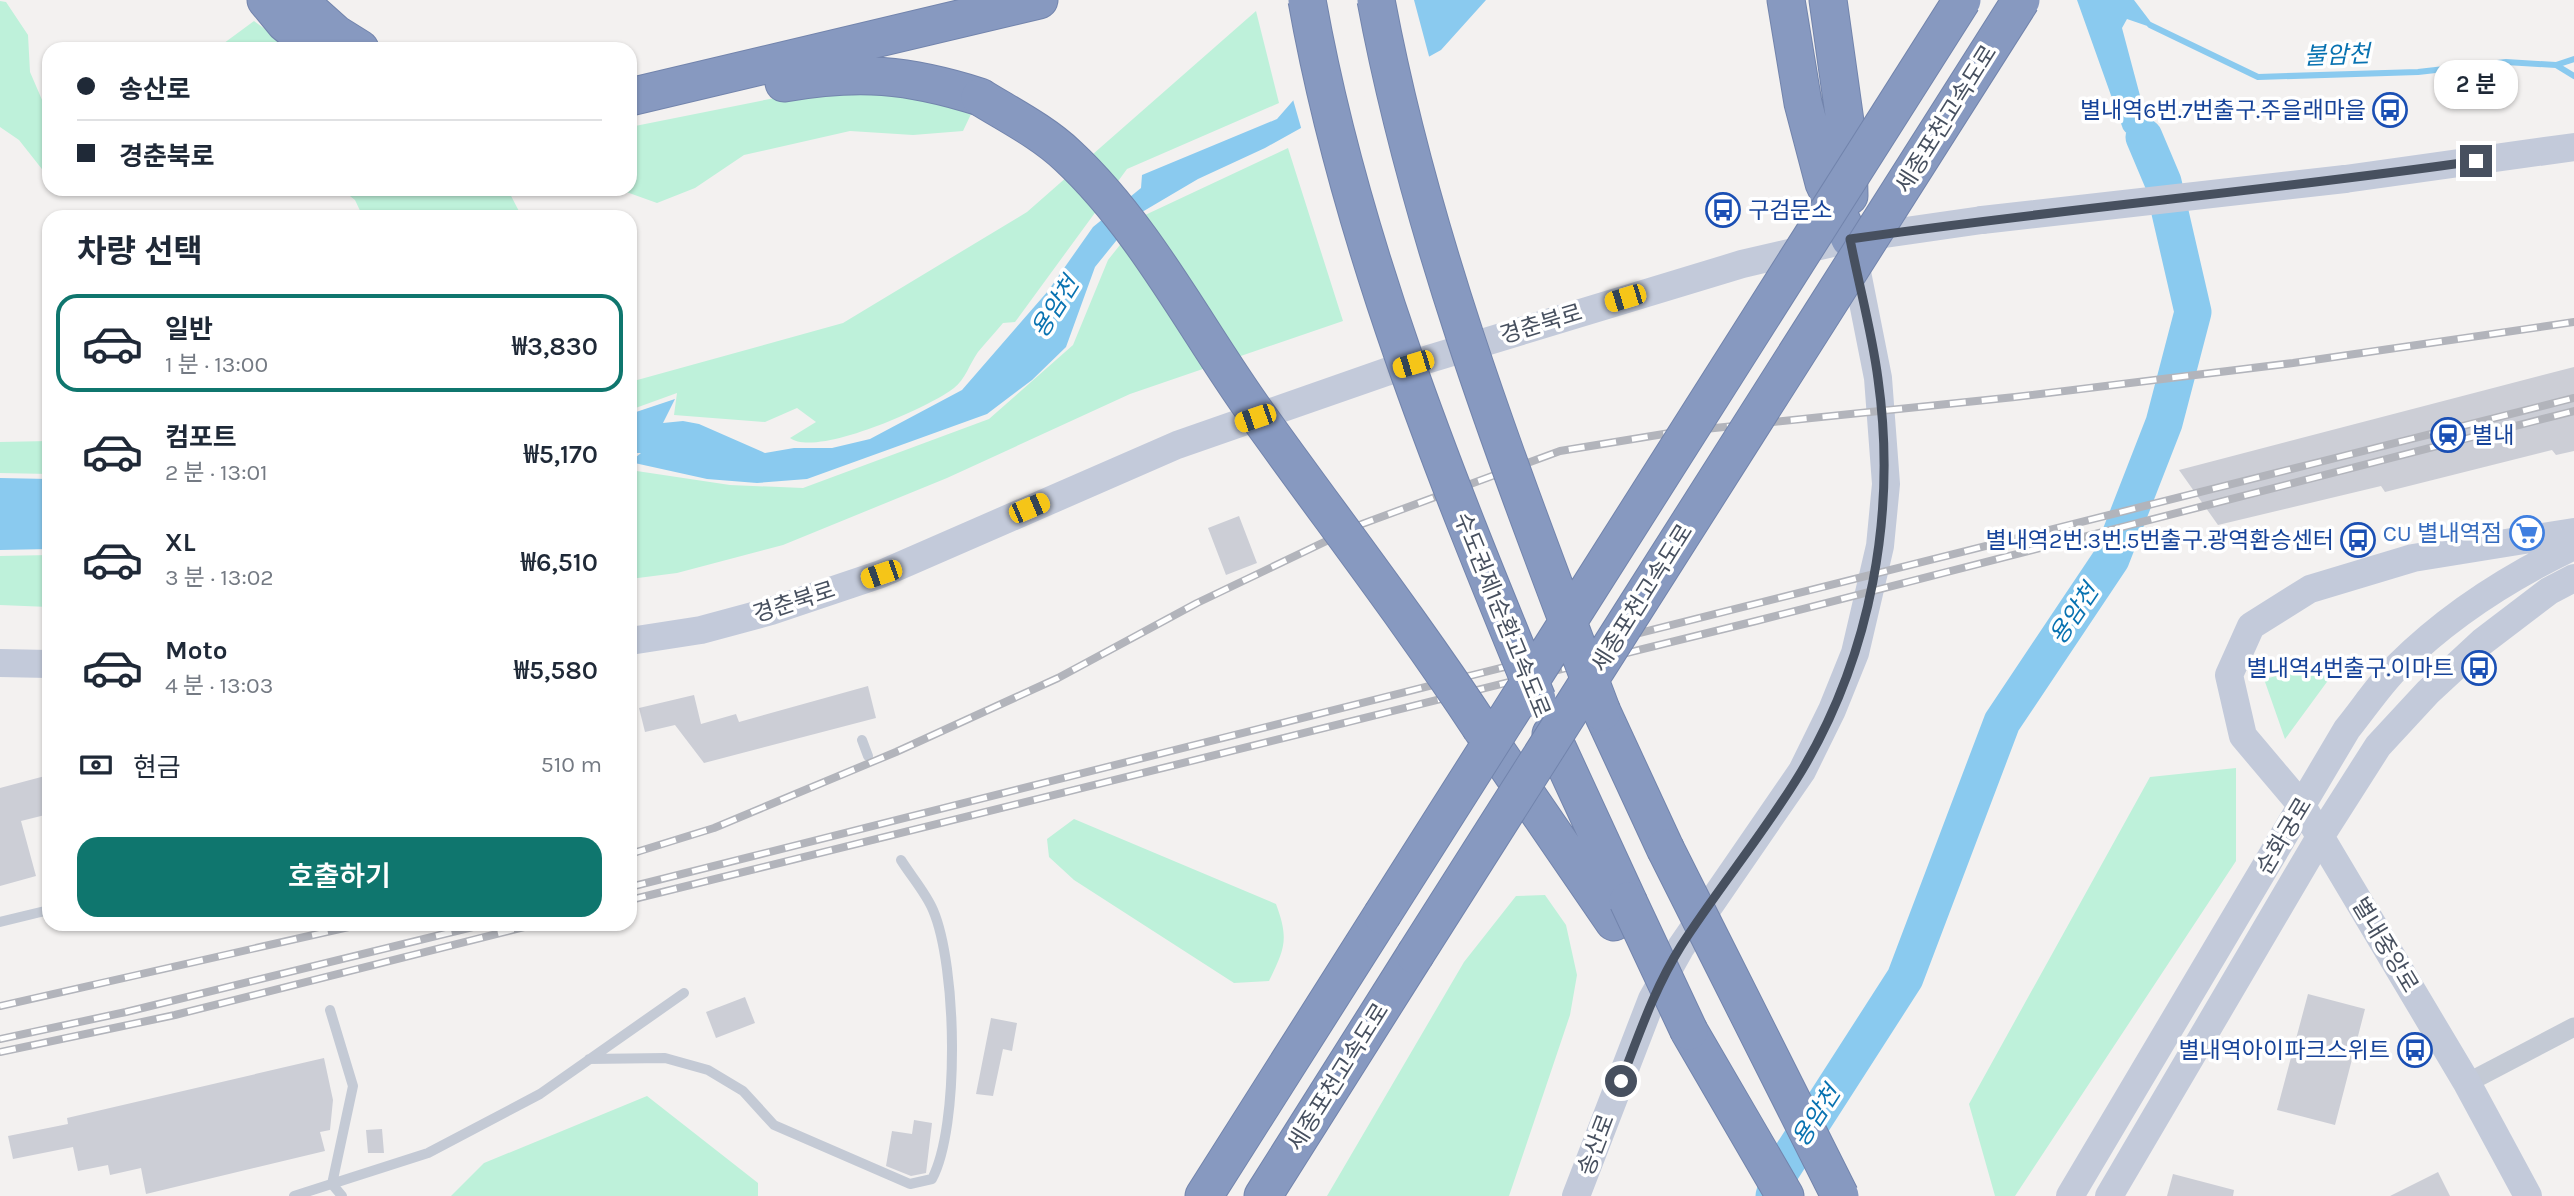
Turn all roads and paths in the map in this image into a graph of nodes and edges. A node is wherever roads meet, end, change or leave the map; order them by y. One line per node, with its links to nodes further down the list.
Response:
1 (266, 0): 10 (highway)
2 (298, 0): 11 (highway)
3 (1039, 0): 12 (highway)
4 (1307, 0): 27 (highway, 수도권제1순환고속도로, bridge)
5 (1376, 0): 42 (highway, bridge)
6 (1786, 0): 15 (highway)
7 (1828, 0): 15 (highway)
8 (1962, 0): 38 (highway, bridge)
9 (2021, 0): 39 (highway, 세종포천고속도로, bridge)
10 (308, 42)
11 (349, 42)
12 (637, 95)
13 (637, 102): 27 (highway, bridge)
14 (2574, 147): 15 (street, 경춘북로, bridge)
15 (1850, 239): 19 (street, 경춘북로); 40 (street, 송산로)
16 (2574, 532): 24 (street, 별내중앙로)
17 (2574, 547): 24 (street, 순화궁로)
18 (2574, 578): 25 (street, 순화궁로)
19 (637, 640)
20 (0, 663): 21 (street)
21 (42, 664)
22 (862, 740): 23 (lane)
23 (868, 756)
24 (2302, 806): 25 (street, 별내중앙로); 43 (street, 순화궁로)
25 (2320, 836): 34 (street, 별내중앙로); 44 (street, 순화궁로)
26 (901, 860): 33 (lane)
27 (1621, 911): 41 (highway, 수도권제1순환고속도로, bridge)
28 (42, 912): 29 (lane)
29 (0, 922)
30 (684, 993): 33 (lane)
31 (330, 1010): 35 (lane)
32 (2574, 1027): 34 (street)
33 (589, 1059): 35 (lane)
34 (2467, 1083): 45 (street, 별내중앙로)
35 (332, 1184): 36 (lane); 37 (lane)
36 (294, 1196)
37 (342, 1196)
38 (1204, 1196)
39 (1263, 1196)
40 (1576, 1196)
41 (1785, 1196)
42 (1840, 1196)
43 (2070, 1196)
44 (2109, 1196)
45 (2528, 1196)

